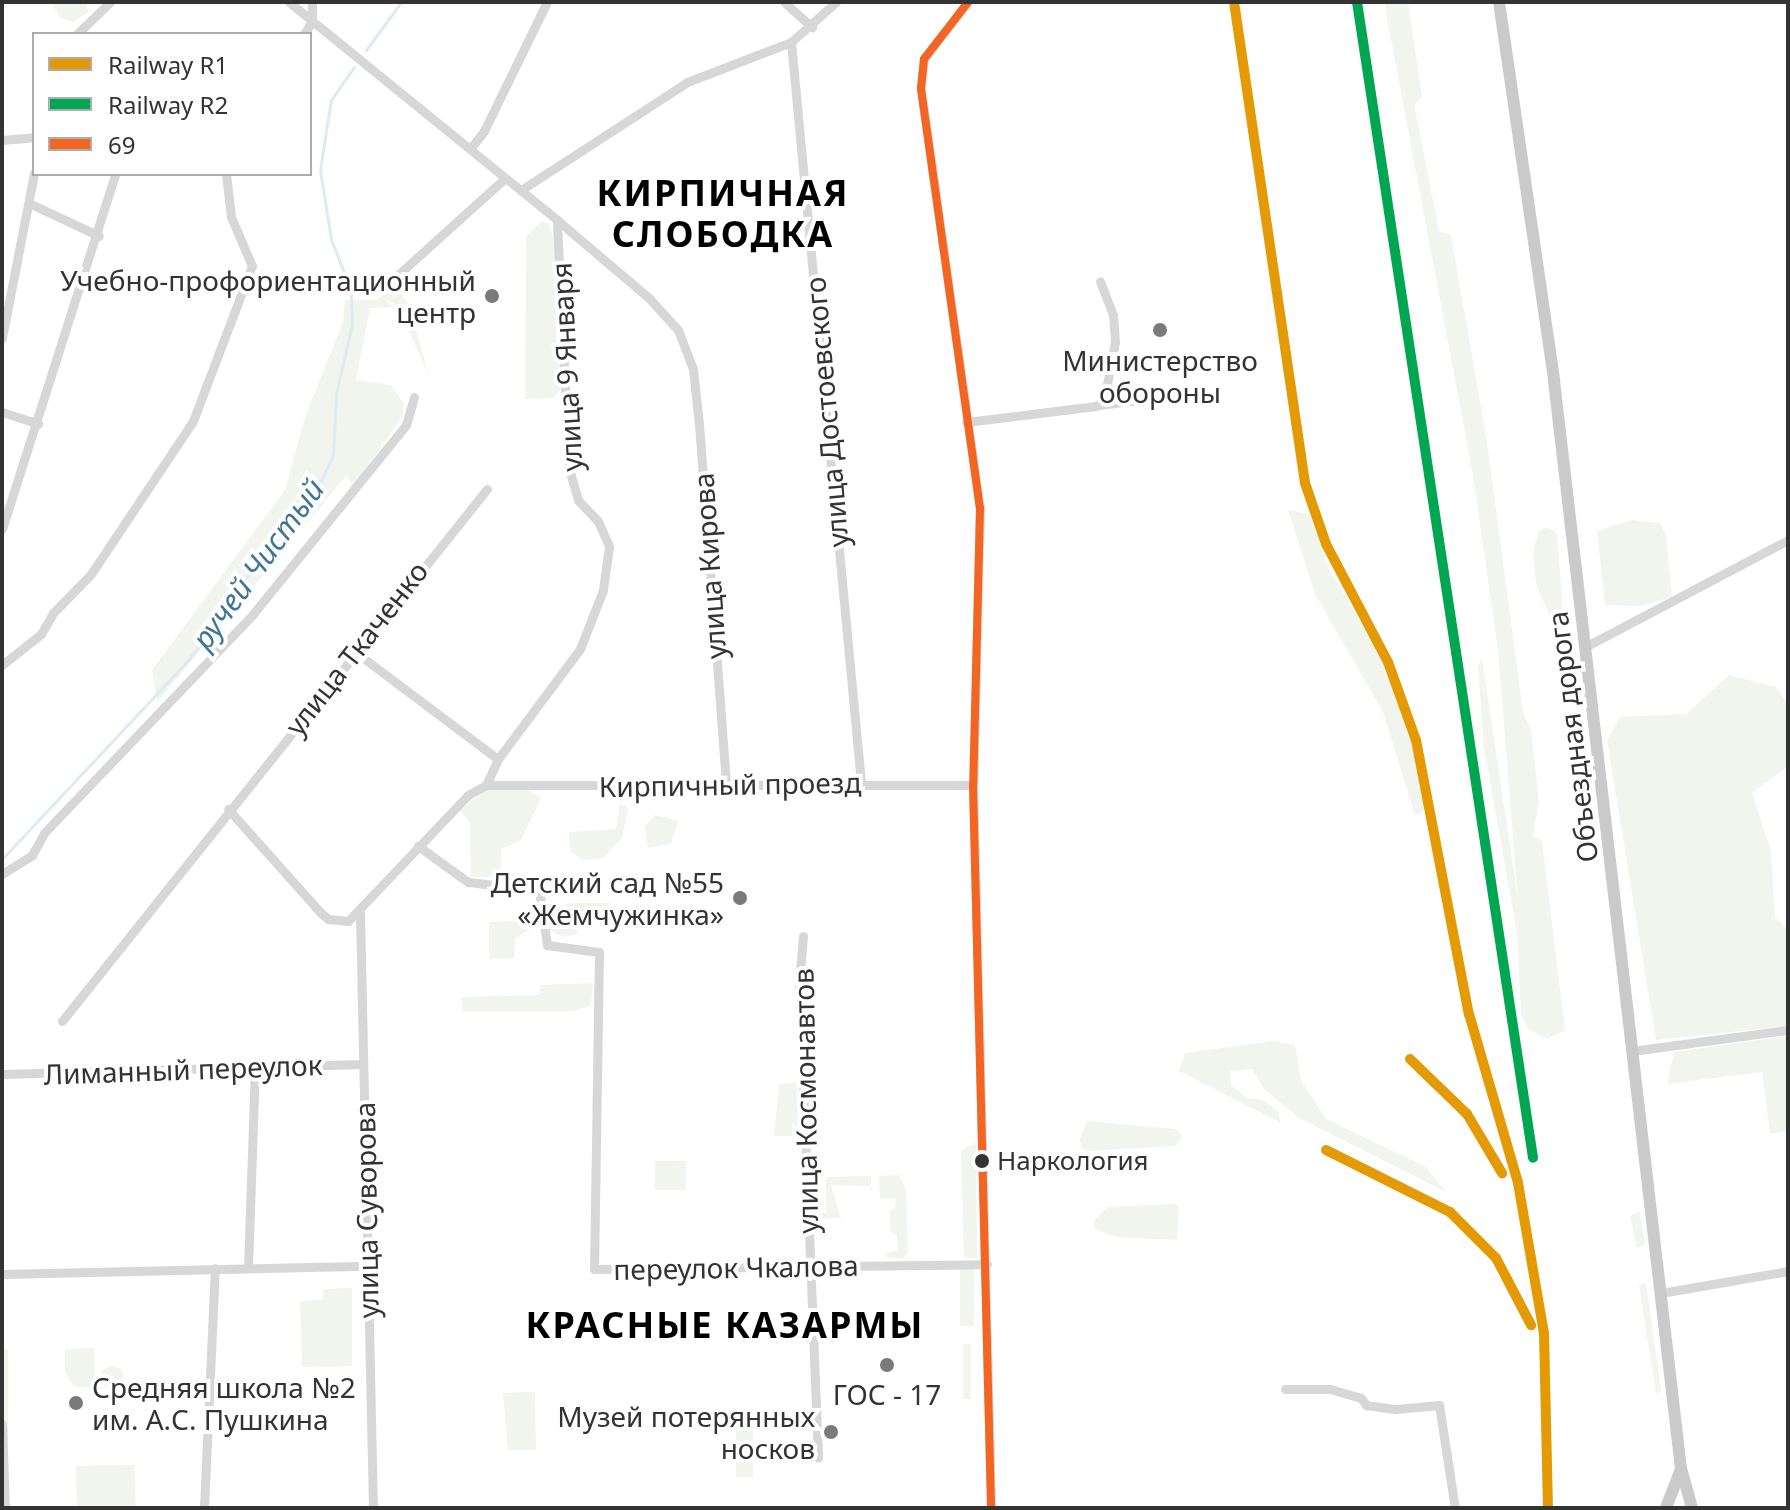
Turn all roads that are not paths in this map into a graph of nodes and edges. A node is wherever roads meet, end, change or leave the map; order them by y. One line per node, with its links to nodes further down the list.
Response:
1 (110, 2): 11 (street)
2 (289, 2): 9 (street)
3 (312, 2): 9 (street)
4 (547, 2): 16 (street)
5 (784, 2): 10 (street)
6 (836, 2): 10 (street)
7 (968, 2): 32 (street)
8 (1499, 2): 37 (main road, Объездная дорога)
9 (312, 21): 12 (street); 16 (street)
10 (812, 27): 13 (street)
11 (79, 32)
12 (305, 32)
13 (791, 42): 21 (street); 41 (street, улица Достоевского)
14 (32, 137): 15 (street)
15 (2, 140)
16 (470, 149): 20 (street)
17 (34, 176): 22 (street)
18 (114, 176): 24 (street)
19 (226, 176): 39 (street)
20 (505, 178): 21 (street); 26 (street)
21 (521, 190): 23 (street)
22 (31, 204): 24 (street); 27 (street)
23 (557, 220): 40 (street, улица 9 Января); 42 (street, улица Кирова)
24 (99, 236): 33 (street)
25 (1100, 281): 30 (street)
26 (390, 282)
27 (2, 338)
28 (1170, 396): 30 (street)
29 (414, 397): 47 (street)
30 (1096, 406): 32 (street)
31 (2, 412): 33 (street)
32 (966, 422): 44 (street)
33 (38, 424): 35 (street)
34 (487, 489): 38 (street, улица Ткаченко)
35 (2, 529)
36 (1788, 540): 37 (street)
37 (1585, 647): 52 (main road, Объездная дорога)
38 (354, 651): 40 (street); 45 (street, улица Ткаченко)
39 (2, 665)
40 (498, 759): 43 (street, улица 9 Января)
41 (861, 782): 42 (street, Кирпичный проезд); 44 (street, Кирпичный проезд)
42 (726, 784): 43 (street, Кирпичный проезд)
43 (486, 785): 46 (street, улица 9 Января)
44 (973, 785): 56 (street)
45 (228, 809): 48 (street, улица 9 Января); 50 (street, улица Ткаченко)
46 (418, 846): 48 (street, улица 9 Января); 58 (street, переулок Чкалова)
47 (2, 874)
48 (360, 913): 53 (street, улица Суворова)
49 (803, 936): 58 (street, улица Космонавтов)
50 (62, 1021)
51 (1788, 1030): 52 (street)
52 (1632, 1051): 63 (main road, Объездная дорога)
53 (363, 1064): 54 (street, Лиманный переулок); 57 (street, улица Суворова)
54 (255, 1066): 55 (street, Лиманный переулок); 59 (street)
55 (2, 1074)
56 (987, 1264): 58 (street, переулок Чкалова); 71 (street)
57 (368, 1266): 59 (street); 70 (street, улица Суворова)
58 (809, 1266): 66 (street, улица Космонавтов)
59 (248, 1267): 60 (street)
60 (215, 1268): 62 (street); 69 (street)
61 (1788, 1271): 63 (street)
62 (2, 1274)
63 (1661, 1293): 67 (main road, Объездная дорога)
64 (1285, 1389): 72 (street)
65 (2, 1424): 68 (street)
66 (818, 1458)
67 (1681, 1468): 73 (main road); 76 (main road, Объездная дорога)
68 (5, 1508)
69 (204, 1508)
70 (373, 1508)
71 (991, 1508)
72 (1455, 1508)
73 (1666, 1508)
74 (1673, 1508): 75 (main road)
75 (1684, 1508)
76 (1692, 1508)

